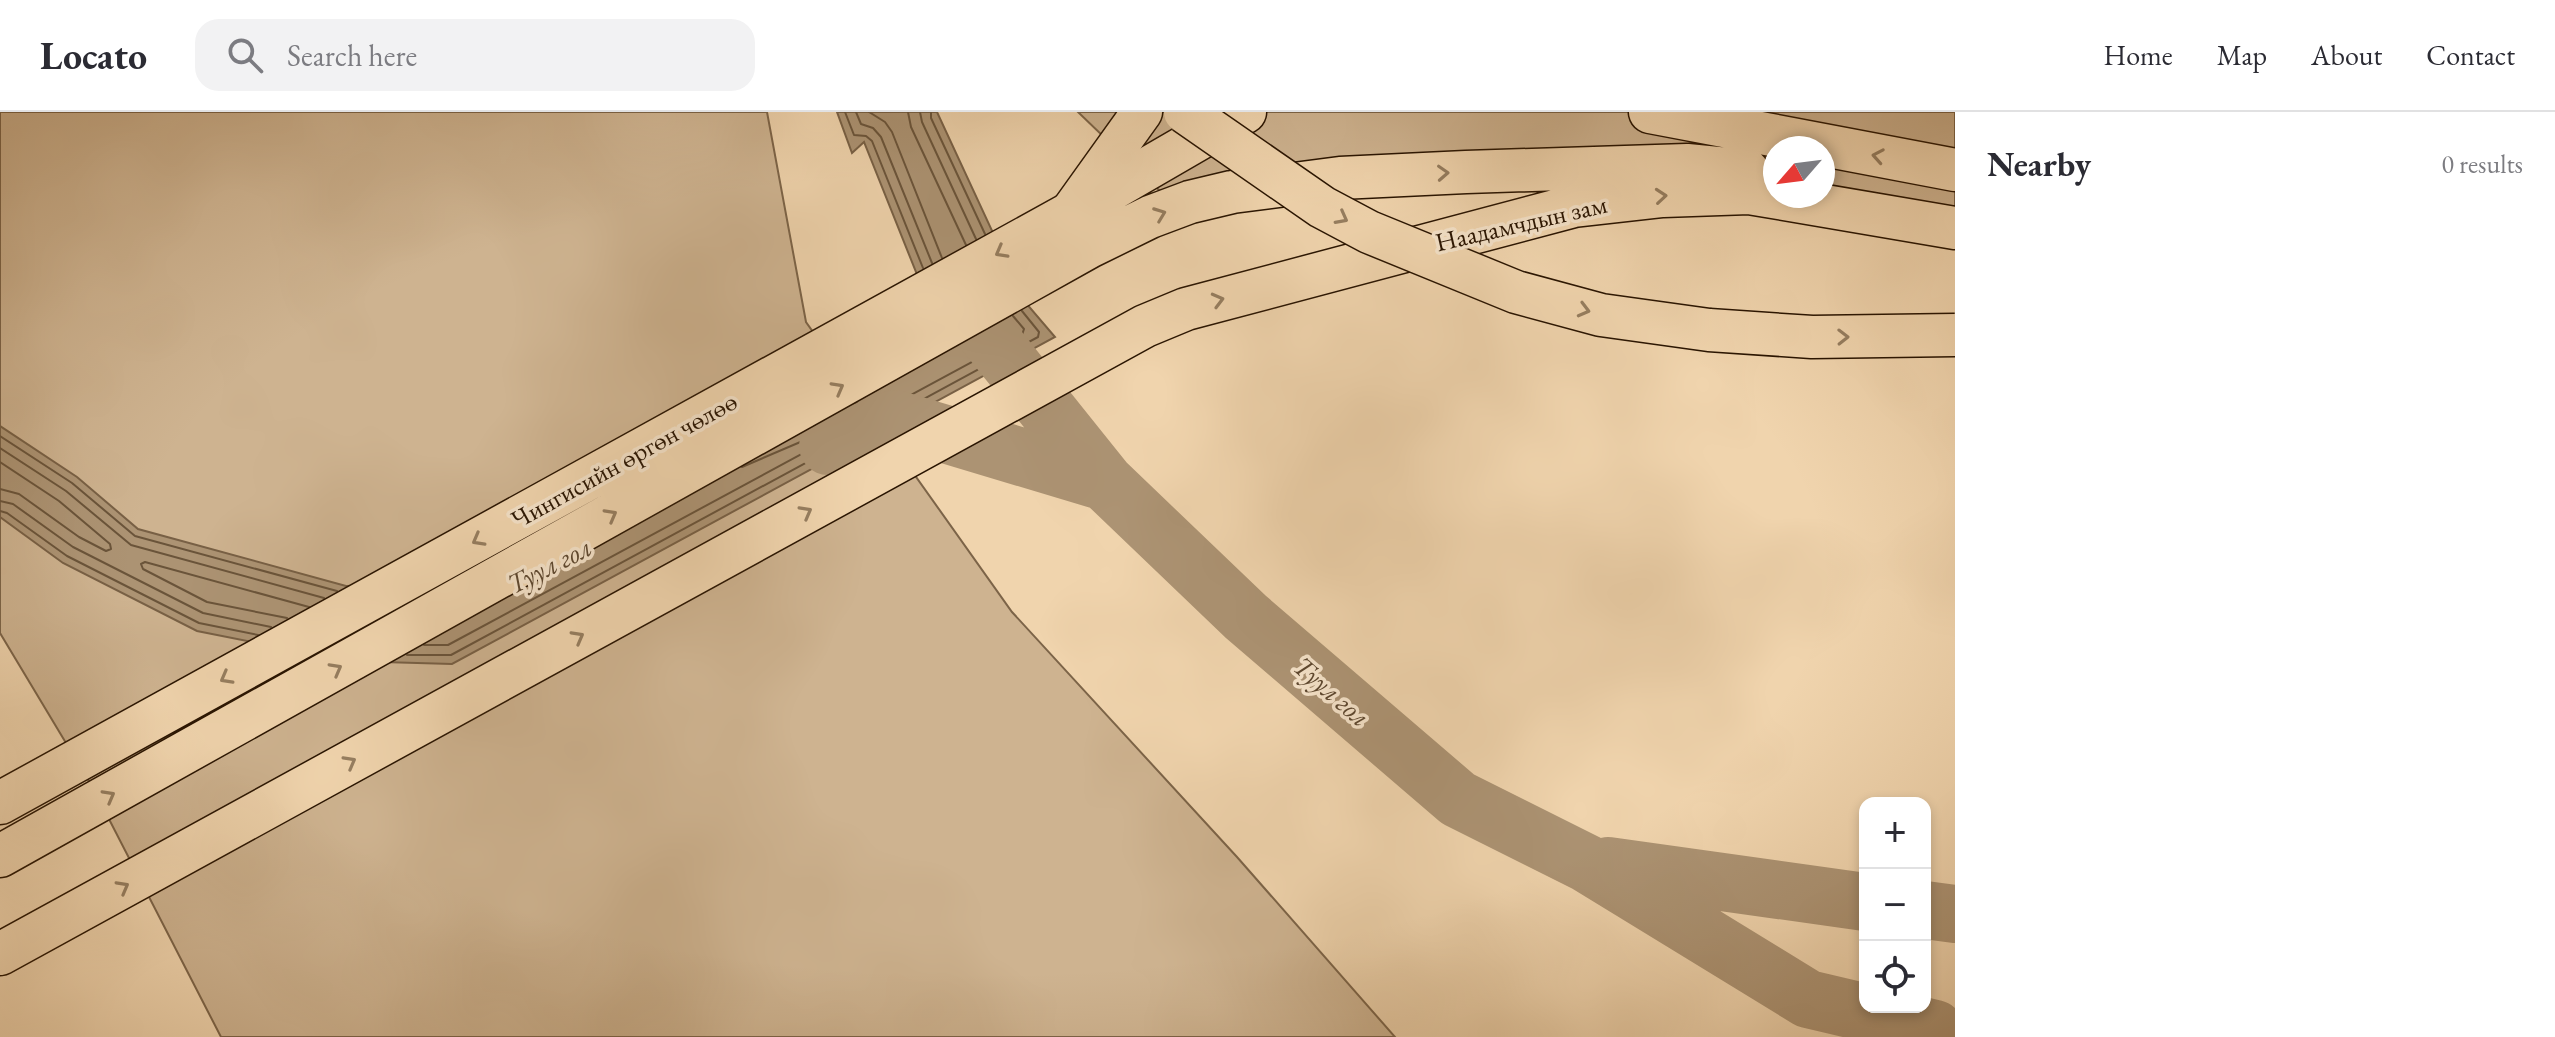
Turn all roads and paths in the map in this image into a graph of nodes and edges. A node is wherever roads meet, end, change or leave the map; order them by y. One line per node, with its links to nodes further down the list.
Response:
1 (1142, 112): 10 (main road)
2 (1185, 112): 11 (highway, one-way to 11, bridge)
3 (1245, 112): 10 (highway, Чингисийн өргөн чөлөө)
4 (1650, 112): 5 (highway, one-way to 4)
5 (1955, 170)
6 (1763, 175): 10 (highway, one-way to 6)
7 (1835, 192): 8 (highway)
8 (1955, 220)
9 (1955, 228): 14 (highway, Наадамчдын зам, one-way to 9)
10 (1079, 231): 12 (highway, Чингисийн өргөн чөлөө, one-way to 12); 13 (highway, one-way to 10)
11 (1955, 335)
12 (0, 803)
13 (8, 852)
14 (54, 925): 15 (highway); 16 (highway)
15 (0, 954)
16 (0, 963)

